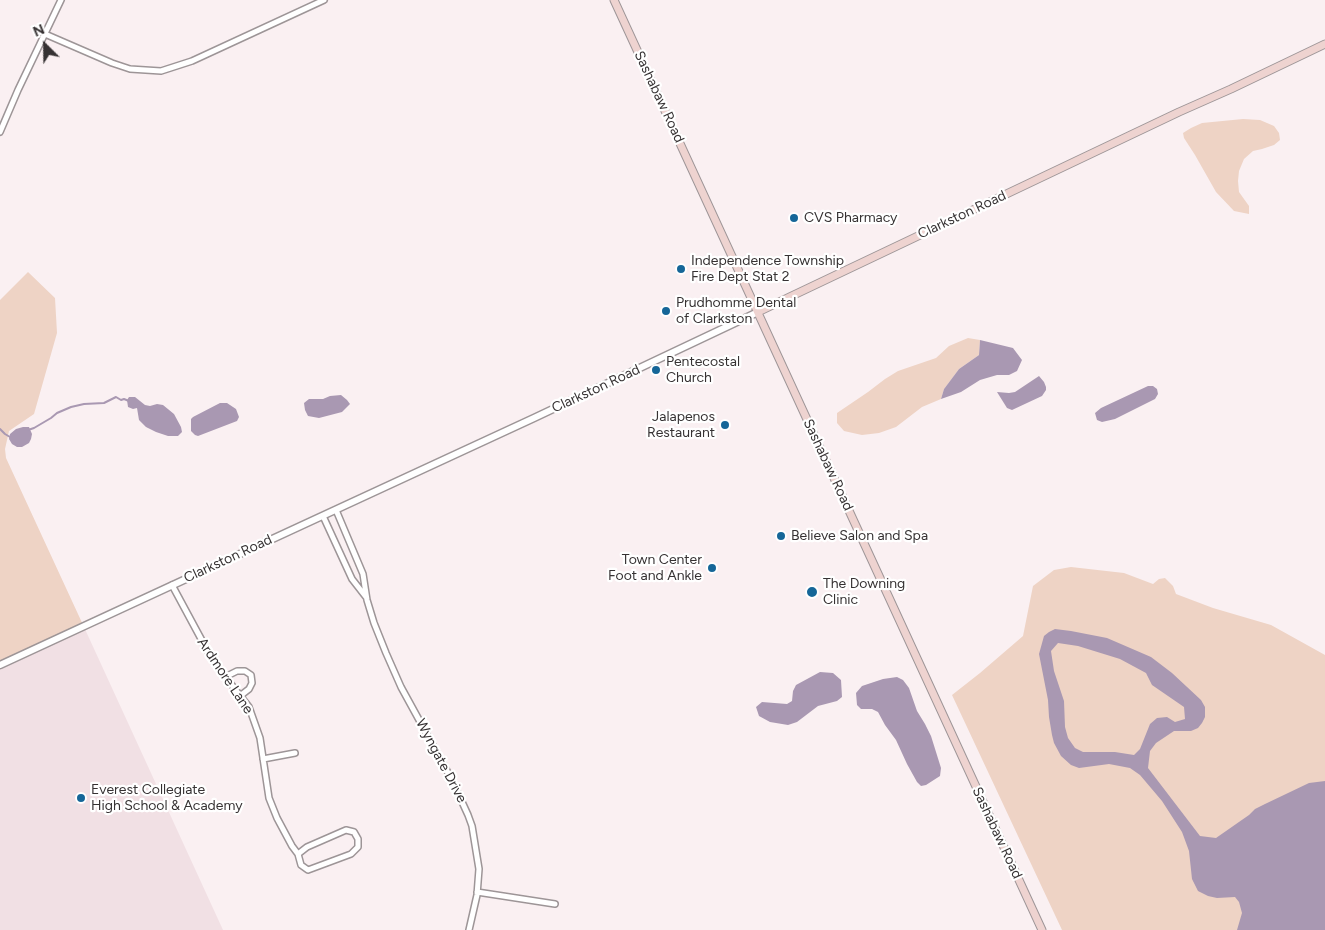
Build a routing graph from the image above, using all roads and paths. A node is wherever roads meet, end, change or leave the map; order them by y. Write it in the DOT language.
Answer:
graph roads {
  1 [pos="62,0"];
  2 [pos="324,0"];
  3 [pos="614,0"];
  4 [pos="45,34"];
  5 [pos="1325,44"];
  6 [pos="0,132"];
  7 [pos="758,312"];
  8 [pos="336,510"];
  9 [pos="323,516"];
  10 [pos="172,585"];
  11 [pos="368,600"];
  12 [pos="0,665"];
  13 [pos="225,677"];
  14 [pos="240,696"];
  15 [pos="295,753"];
  16 [pos="263,759"];
  17 [pos="298,854"];
  18 [pos="478,892"];
  19 [pos="555,904"];
  20 [pos="470,930"];
  21 [pos="1042,930"];
  1 -- 4 [label="street"];
  2 -- 4 [label="street"];
  3 -- 7 [label="main road, Sashabaw Road"];
  4 -- 6 [label="street"];
  5 -- 7 [label="main road, Clarkston Road"];
  7 -- 8 [label="street, Clarkston Road"];
  7 -- 21 [label="main road, Sashabaw Road"];
  8 -- 9 [label="street, Clarkston Road"];
  8 -- 11 [label="street, Wyngate Drive"];
  9 -- 10 [label="street, Clarkston Road"];
  9 -- 11 [label="street, Wyngate Drive"];
  10 -- 12 [label="street, Clarkston Road"];
  10 -- 13 [label="street, Ardmore Lane"];
  11 -- 18 [label="street, Wyngate Drive"];
  13 -- 14 [label="street, Ardmore Lane"];
  13 -- 14 [label="street"];
  14 -- 16 [label="street, Ardmore Lane"];
  15 -- 16 [label="street"];
  16 -- 17 [label="street, Ardmore Lane"];
  17 -- 17 [label="street, Ardmore Lane"];
  18 -- 19 [label="street"];
  18 -- 20 [label="street, Wyngate Drive"];
}
